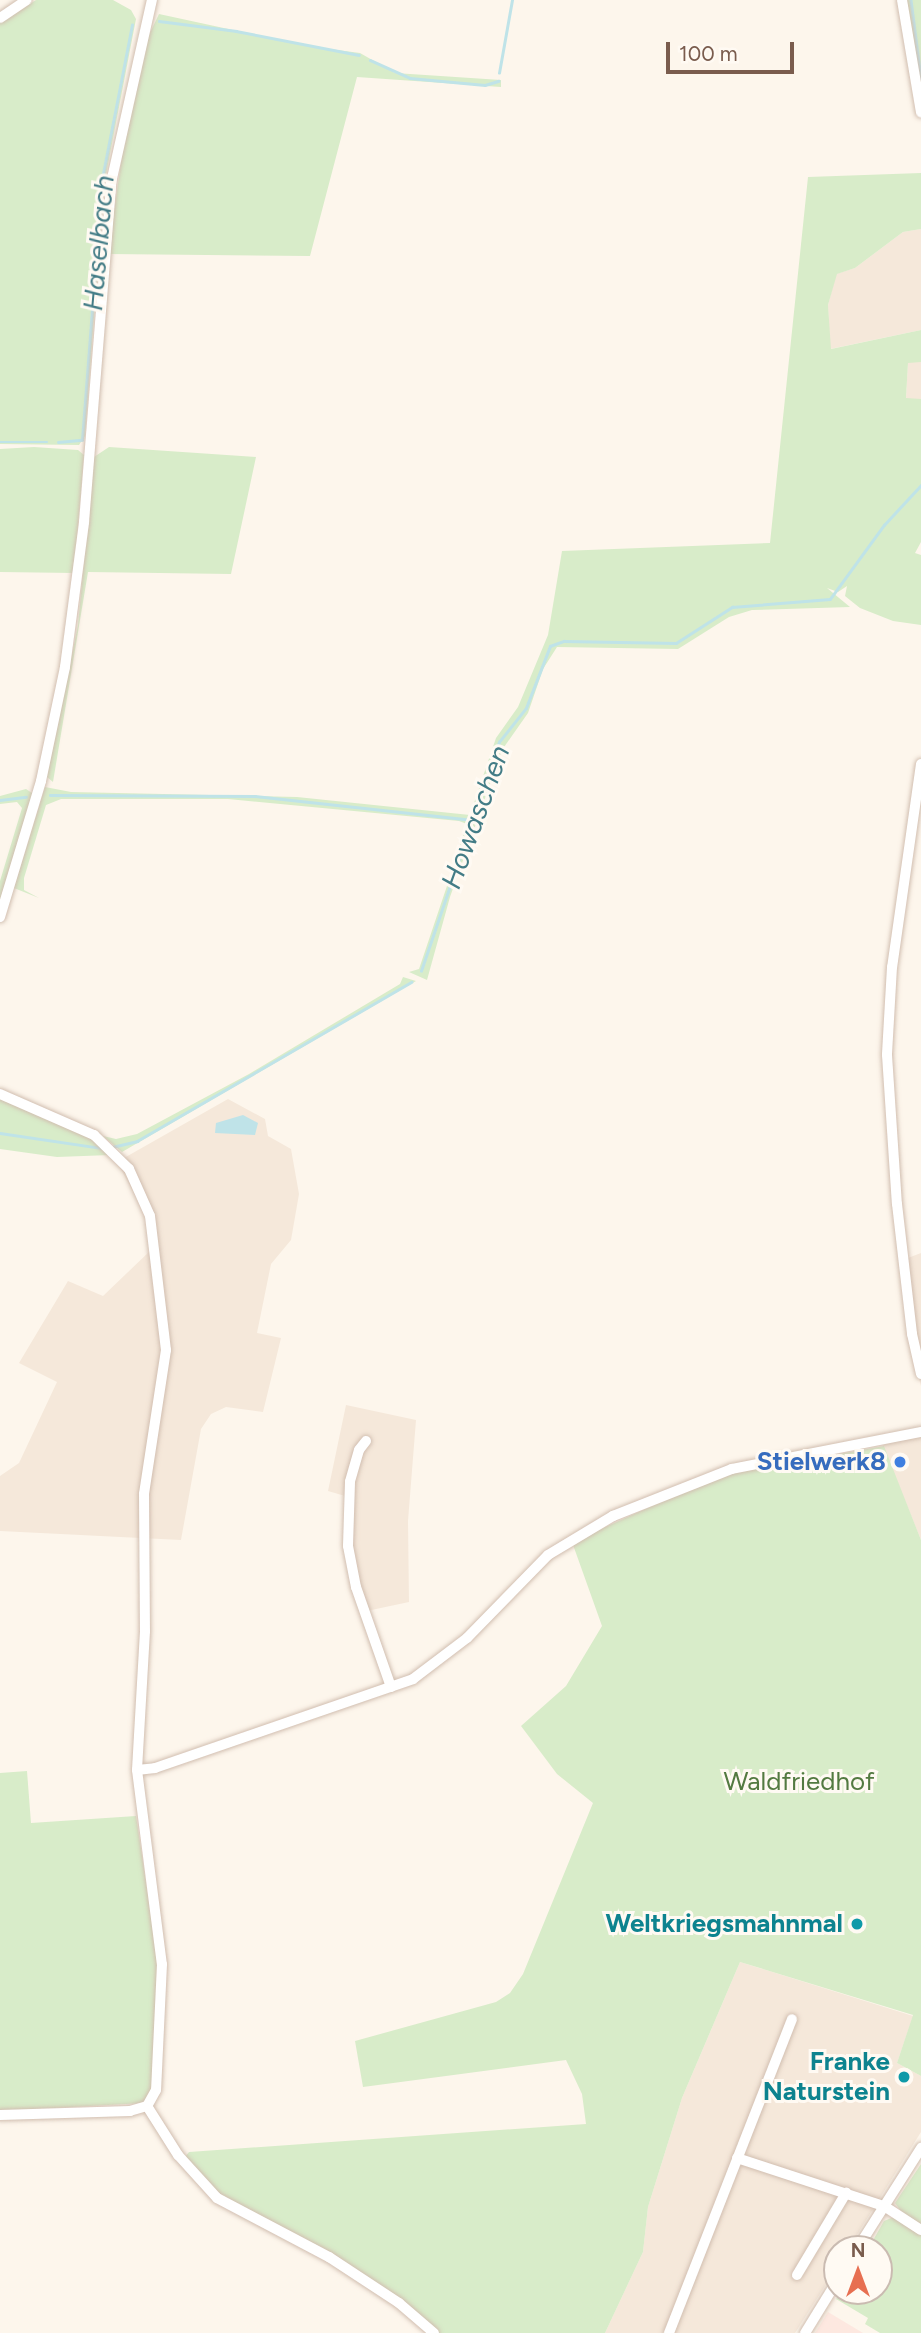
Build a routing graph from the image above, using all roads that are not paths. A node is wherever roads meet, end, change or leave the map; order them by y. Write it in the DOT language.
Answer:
graph roads {
  1 [pos="27,0"];
  2 [pos="138,0"];
  3 [pos="902,0"];
  4 [pos="151,2"];
  5 [pos="0,18"];
  6 [pos="921,112"];
  7 [pos="921,764"];
  8 [pos="0,917"];
  9 [pos="0,1094"];
  10 [pos="921,1374"];
  11 [pos="921,1432"];
  12 [pos="366,1441"];
  13 [pos="391,1687"];
  14 [pos="137,1770"];
  15 [pos="792,2018"];
  16 [pos="147,2106"];
  17 [pos="0,2115"];
  18 [pos="921,2148"];
  19 [pos="737,2158"];
  20 [pos="846,2193"];
  21 [pos="884,2206"];
  22 [pos="921,2230"];
  23 [pos="866,2235"];
  24 [pos="797,2275"];
  25 [pos="823,2304"];
  26 [pos="434,2333"];
  27 [pos="670,2333"];
  28 [pos="805,2333"];
  1 -- 5 [label="street"];
  2 -- 4 [label="street"];
  3 -- 6 [label="street"];
  4 -- 8 [label="street"];
  7 -- 10 [label="street"];
  9 -- 14 [label="street"];
  11 -- 13 [label="street"];
  12 -- 13 [label="street"];
  13 -- 14 [label="street"];
  14 -- 16 [label="street"];
  15 -- 19 [label="street"];
  16 -- 17 [label="street"];
  16 -- 26 [label="street"];
  18 -- 21 [label="street"];
  19 -- 20 [label="street"];
  19 -- 27 [label="street"];
  20 -- 21 [label="street"];
  20 -- 24 [label="street"];
  21 -- 22 [label="street"];
  21 -- 23 [label="street"];
  25 -- 28 [label="street"];
}
